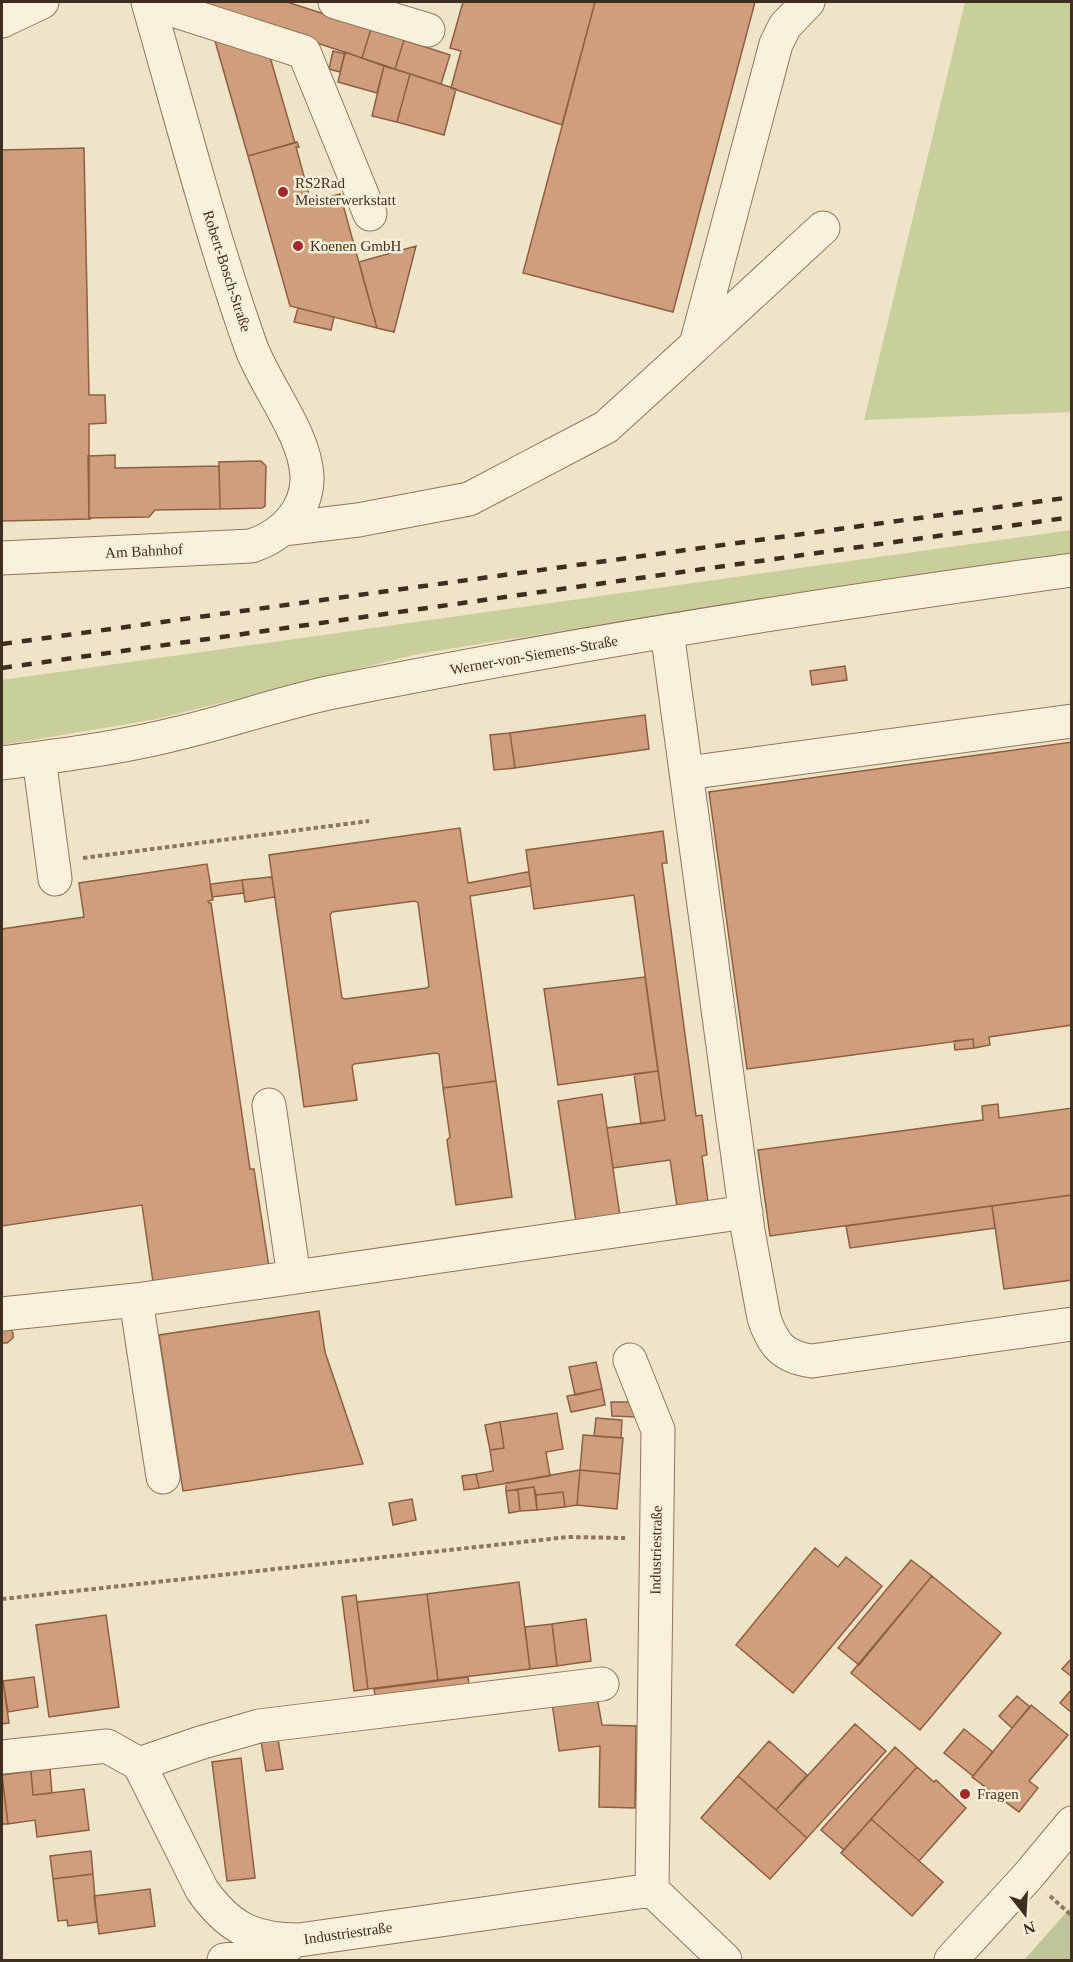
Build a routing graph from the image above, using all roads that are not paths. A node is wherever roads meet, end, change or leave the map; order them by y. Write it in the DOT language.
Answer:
graph roads {
  1 [pos="42,2"];
  2 [pos="148,2"];
  3 [pos="335,2"];
  4 [pos="808,2"];
  5 [pos="2,21"];
  6 [pos="428,30"];
  7 [pos="370,214"];
  8 [pos="823,228"];
  9 [pos="696,345"];
  10 [pos="283,529"];
  11 [pos="2,558"];
  12 [pos="1071,570"];
  13 [pos="667,631"];
  14 [pos="1071,722"];
  15 [pos="39,758"];
  16 [pos="2,763"];
  17 [pos="687,773"];
  18 [pos="54,871"];
  19 [pos="269,1105"];
  20 [pos="746,1212"];
  21 [pos="294,1277"];
  22 [pos="136,1300"];
  23 [pos="2,1314"];
  24 [pos="1071,1324"];
  25 [pos="630,1360"];
  26 [pos="163,1477"];
  27 [pos="602,1684"];
  28 [pos="2,1757"];
  29 [pos="139,1764"];
  30 [pos="1071,1823"];
  31 [pos="652,1890"];
  32 [pos="299,1940"];
  33 [pos="224,1960"];
  34 [pos="725,1960"];
  35 [pos="951,1960"];
  1 -- 5 [label="street"];
  2 -- 7 [label="street"];
  2 -- 10 [label="street, Robert-Bosch-Straße"];
  3 -- 6 [label="street"];
  4 -- 9 [label="street"];
  8 -- 9 [label="street"];
  9 -- 10 [label="street"];
  10 -- 11 [label="street, Am Bahnhof"];
  12 -- 13 [label="street, Werner-von-Siemens-Straße"];
  13 -- 15 [label="street, Werner-von-Siemens-Straße"];
  13 -- 17 [label="street"];
  14 -- 17 [label="street"];
  15 -- 16 [label="street, Werner-von-Siemens-Straße"];
  15 -- 18 [label="street"];
  17 -- 20 [label="street"];
  19 -- 21 [label="street"];
  20 -- 21 [label="street"];
  20 -- 24 [label="street"];
  21 -- 22 [label="street"];
  22 -- 23 [label="street"];
  22 -- 26 [label="street"];
  25 -- 31 [label="street, Industriestraße"];
  27 -- 29 [label="street"];
  28 -- 29 [label="street"];
  29 -- 32 [label="street, Industriestraße"];
  30 -- 35 [label="street"];
  31 -- 32 [label="street, Industriestraße"];
  31 -- 34 [label="street"];
  32 -- 33 [label="street"];
}
